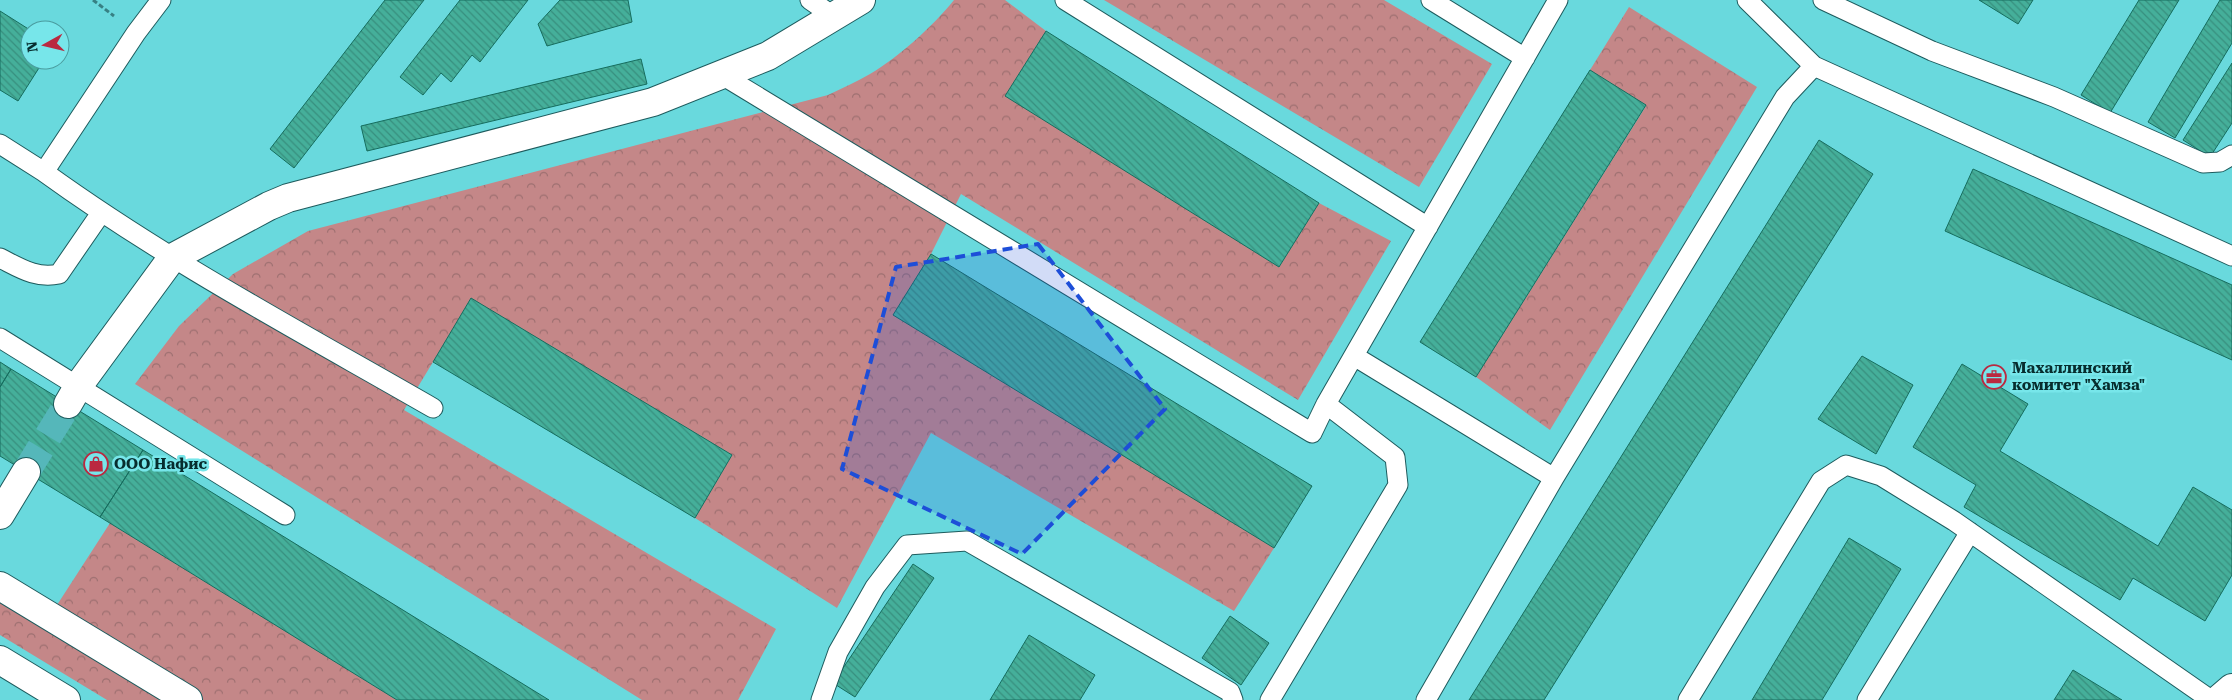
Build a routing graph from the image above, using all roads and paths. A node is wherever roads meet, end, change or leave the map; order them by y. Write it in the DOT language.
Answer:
graph roads {
  1 [pos="161,0"];
  2 [pos="810,0"];
  3 [pos="861,0"];
  4 [pos="1065,0"];
  5 [pos="1430,0"];
  6 [pos="1558,0"];
  7 [pos="1747,0"];
  8 [pos="1823,0"];
  9 [pos="833,16"];
  10 [pos="1525,58"];
  11 [pos="1814,66"];
  12 [pos="722,75"];
  13 [pos="0,144"];
  14 [pos="2232,155"];
  15 [pos="44,172"];
  16 [pos="100,213"];
  17 [pos="1428,227"];
  18 [pos="2232,256"];
  19 [pos="0,258"];
  20 [pos="172,258"];
  21 [pos="0,338"];
  22 [pos="1354,356"];
  23 [pos="73,394"];
  24 [pos="1326,404"];
  25 [pos="433,408"];
  26 [pos="26,472"];
  27 [pos="1554,478"];
  28 [pos="0,515"];
  29 [pos="285,516"];
  30 [pos="1970,532"];
  31 [pos="0,586"];
  32 [pos="0,660"];
  33 [pos="2232,688"];
  34 [pos="66,700"];
  35 [pos="188,700"];
  36 [pos="821,700"];
  37 [pos="1233,700"];
  38 [pos="1270,700"];
  39 [pos="1426,700"];
  40 [pos="1688,700"];
  41 [pos="1867,700"];
  42 [pos="2211,700"];
  43 [pos="2218,700"];
  1 -- 15 [label="lane"];
  2 -- 9 [label="lane"];
  3 -- 9 [label="street"];
  4 -- 17 [label="lane"];
  5 -- 10 [label="lane"];
  6 -- 10 [label="lane"];
  7 -- 11 [label="lane"];
  8 -- 14 [label="lane"];
  9 -- 12 [label="street"];
  10 -- 17 [label="lane"];
  11 -- 18 [label="lane"];
  11 -- 27 [label="lane"];
  12 -- 20 [label="street"];
  12 -- 24 [label="lane"];
  13 -- 15 [label="lane"];
  15 -- 16 [label="lane"];
  16 -- 19 [label="lane"];
  16 -- 20 [label="lane"];
  17 -- 22 [label="lane"];
  20 -- 23 [label="street"];
  20 -- 25 [label="lane"];
  21 -- 23 [label="lane"];
  22 -- 24 [label="lane"];
  22 -- 27 [label="lane"];
  23 -- 29 [label="lane"];
  24 -- 38 [label="lane"];
  26 -- 28 [label="street"];
  27 -- 39 [label="lane"];
  30 -- 40 [label="lane"];
  30 -- 41 [label="lane"];
  30 -- 42 [label="lane"];
  31 -- 35 [label="street"];
  32 -- 34 [label="street"];
  33 -- 43 [label="street"];
  36 -- 37 [label="lane"];
}
